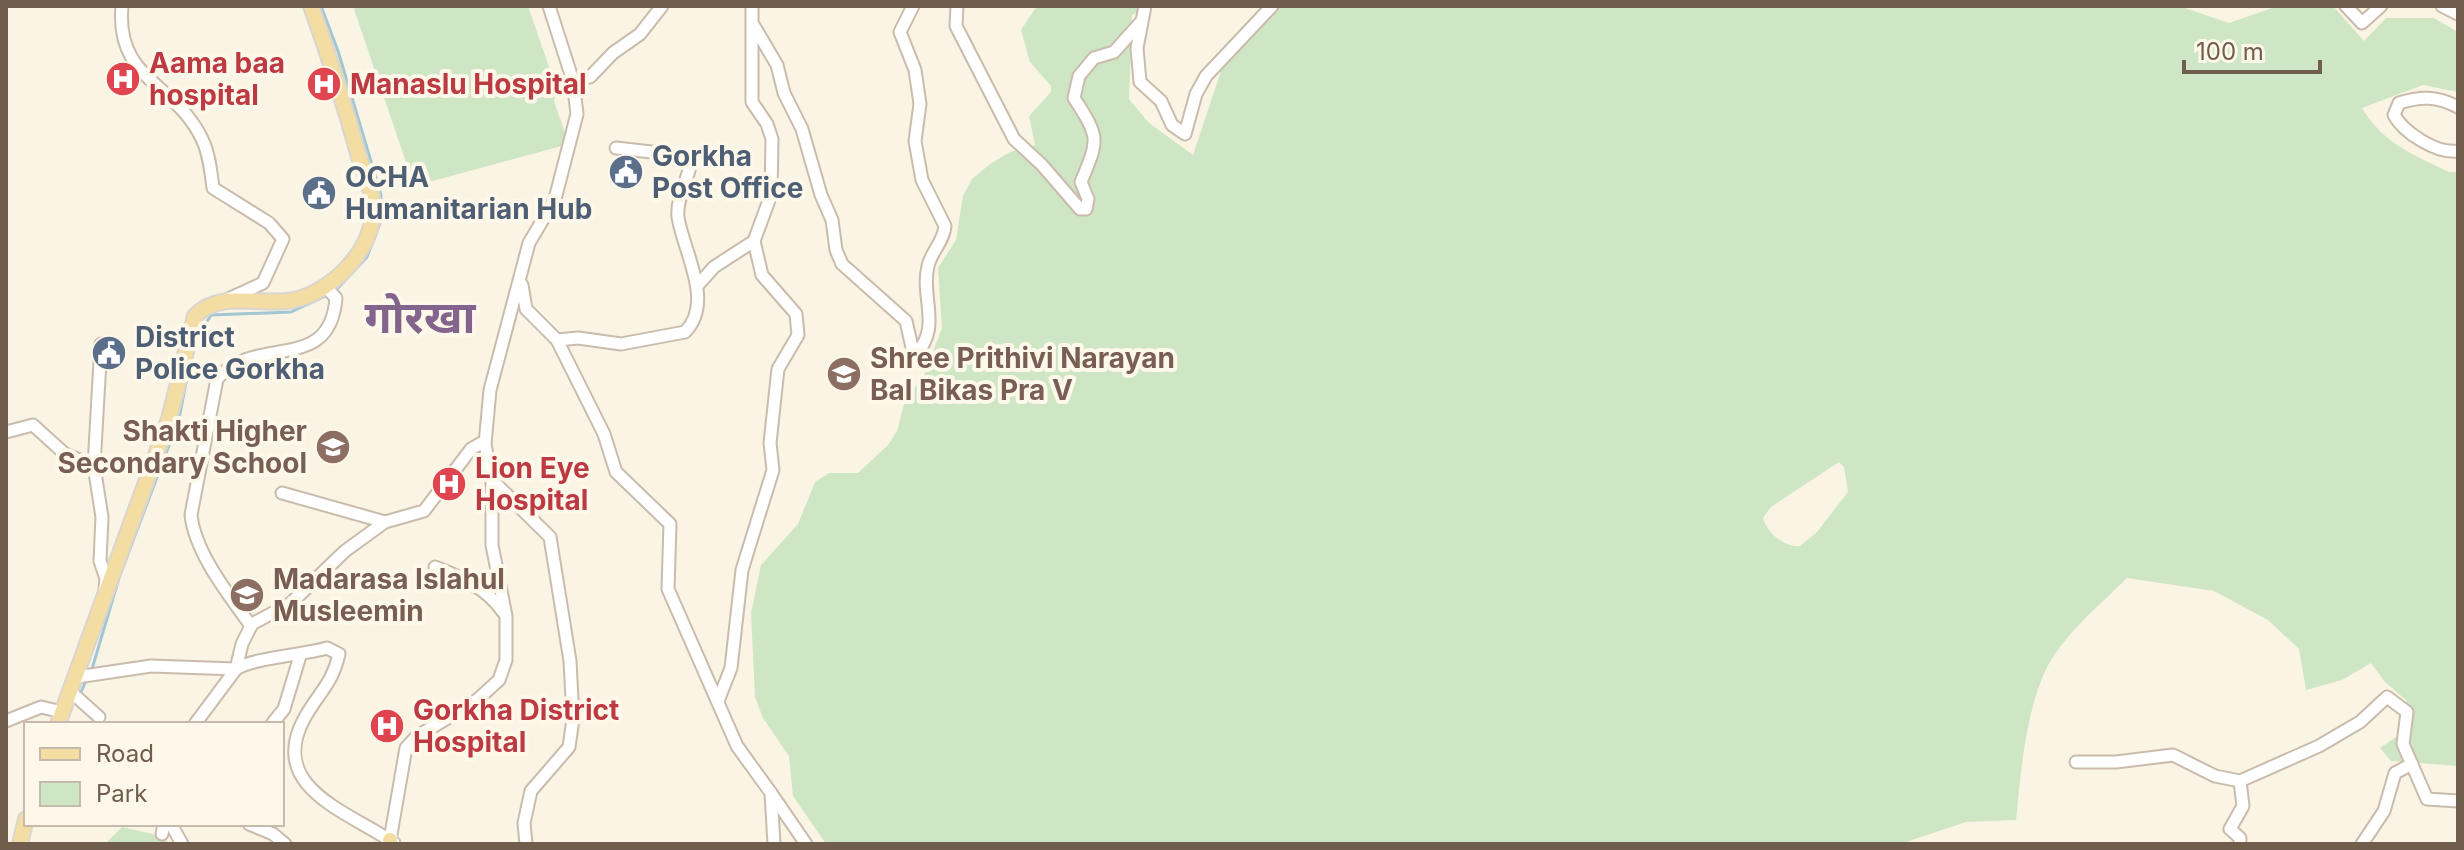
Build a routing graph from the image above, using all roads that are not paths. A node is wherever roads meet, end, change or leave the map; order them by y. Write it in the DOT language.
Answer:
graph roads {
  1 [pos="122,6"];
  2 [pos="311,6"];
  3 [pos="549,6"];
  4 [pos="662,6"];
  5 [pos="752,6"];
  6 [pos="913,6"];
  7 [pos="957,6"];
  8 [pos="1145,6"];
  9 [pos="1272,6"];
  10 [pos="2346,6"];
  11 [pos="2381,6"];
  12 [pos="2442,6"];
  13 [pos="2458,14"];
  14 [pos="1140,23"];
  15 [pos="754,26"];
  16 [pos="573,81"];
  17 [pos="2458,107"];
  18 [pos="616,148"];
  19 [pos="2458,151"];
  20 [pos="754,241"];
  21 [pos="521,281"];
  22 [pos="325,286"];
  23 [pos="697,286"];
  24 [pos="223,302"];
  25 [pos="557,340"];
  26 [pos="101,344"];
  27 [pos="6,432"];
  28 [pos="485,441"];
  29 [pos="94,466"];
  30 [pos="492,480"];
  31 [pos="282,493"];
  32 [pos="385,522"];
  33 [pos="435,567"];
  34 [pos="103,601"];
  35 [pos="506,616"];
  36 [pos="251,626"];
  37 [pos="300,656"];
  38 [pos="236,669"];
  39 [pos="77,677"];
  40 [pos="71,692"];
  41 [pos="718,701"];
  42 [pos="99,717"];
  43 [pos="60,718"];
  44 [pos="6,721"];
  45 [pos="196,722"];
  46 [pos="274,722"];
  47 [pos="2076,762"];
  48 [pos="2412,764"];
  49 [pos="2240,781"];
  50 [pos="771,793"];
  51 [pos="2458,801"];
  52 [pos="172,826"];
  53 [pos="254,826"];
  54 [pos="391,843"];
  55 [pos="182,844"];
  56 [pos="285,844"];
  57 [pos="526,844"];
  58 [pos="774,844"];
  59 [pos="806,844"];
  60 [pos="2240,844"];
  61 [pos="2362,844"];
  1 -- 24 [label="street"];
  2 -- 22 [label="main road"];
  3 -- 16 [label="street"];
  4 -- 16 [label="street"];
  5 -- 15 [label="street"];
  6 -- 15 [label="street"];
  7 -- 14 [label="street"];
  8 -- 14 [label="street"];
  9 -- 14 [label="street"];
  10 -- 11 [label="street"];
  12 -- 13 [label="street"];
  15 -- 20 [label="street"];
  16 -- 21 [label="street"];
  17 -- 19 [label="street"];
  18 -- 23 [label="street"];
  20 -- 23 [label="street"];
  20 -- 41 [label="street"];
  21 -- 25 [label="street"];
  21 -- 28 [label="street"];
  22 -- 24 [label="main road"];
  22 -- 36 [label="street"];
  23 -- 25 [label="street"];
  24 -- 34 [label="main road"];
  25 -- 41 [label="street"];
  26 -- 29 [label="street"];
  27 -- 29 [label="street"];
  28 -- 30 [label="street"];
  28 -- 32 [label="street"];
  29 -- 34 [label="street"];
  30 -- 35 [label="street"];
  30 -- 57 [label="street"];
  31 -- 32 [label="street"];
  32 -- 36 [label="street"];
  33 -- 35 [label="street"];
  34 -- 39 [label="main road"];
  35 -- 54 [label="street"];
  36 -- 38 [label="street"];
  37 -- 38 [label="street"];
  37 -- 46 [label="street"];
  37 -- 54 [label="street"];
  38 -- 39 [label="street"];
  38 -- 45 [label="street"];
  39 -- 40 [label="main road"];
  40 -- 42 [label="street"];
  40 -- 43 [label="main road"];
  41 -- 50 [label="street"];
  43 -- 44 [label="street"];
  47 -- 49 [label="street"];
  48 -- 49 [label="street"];
  48 -- 51 [label="street"];
  48 -- 61 [label="street"];
  49 -- 60 [label="street"];
  50 -- 58 [label="street"];
  50 -- 59 [label="street"];
  52 -- 55 [label="street"];
  53 -- 56 [label="street"];
}
